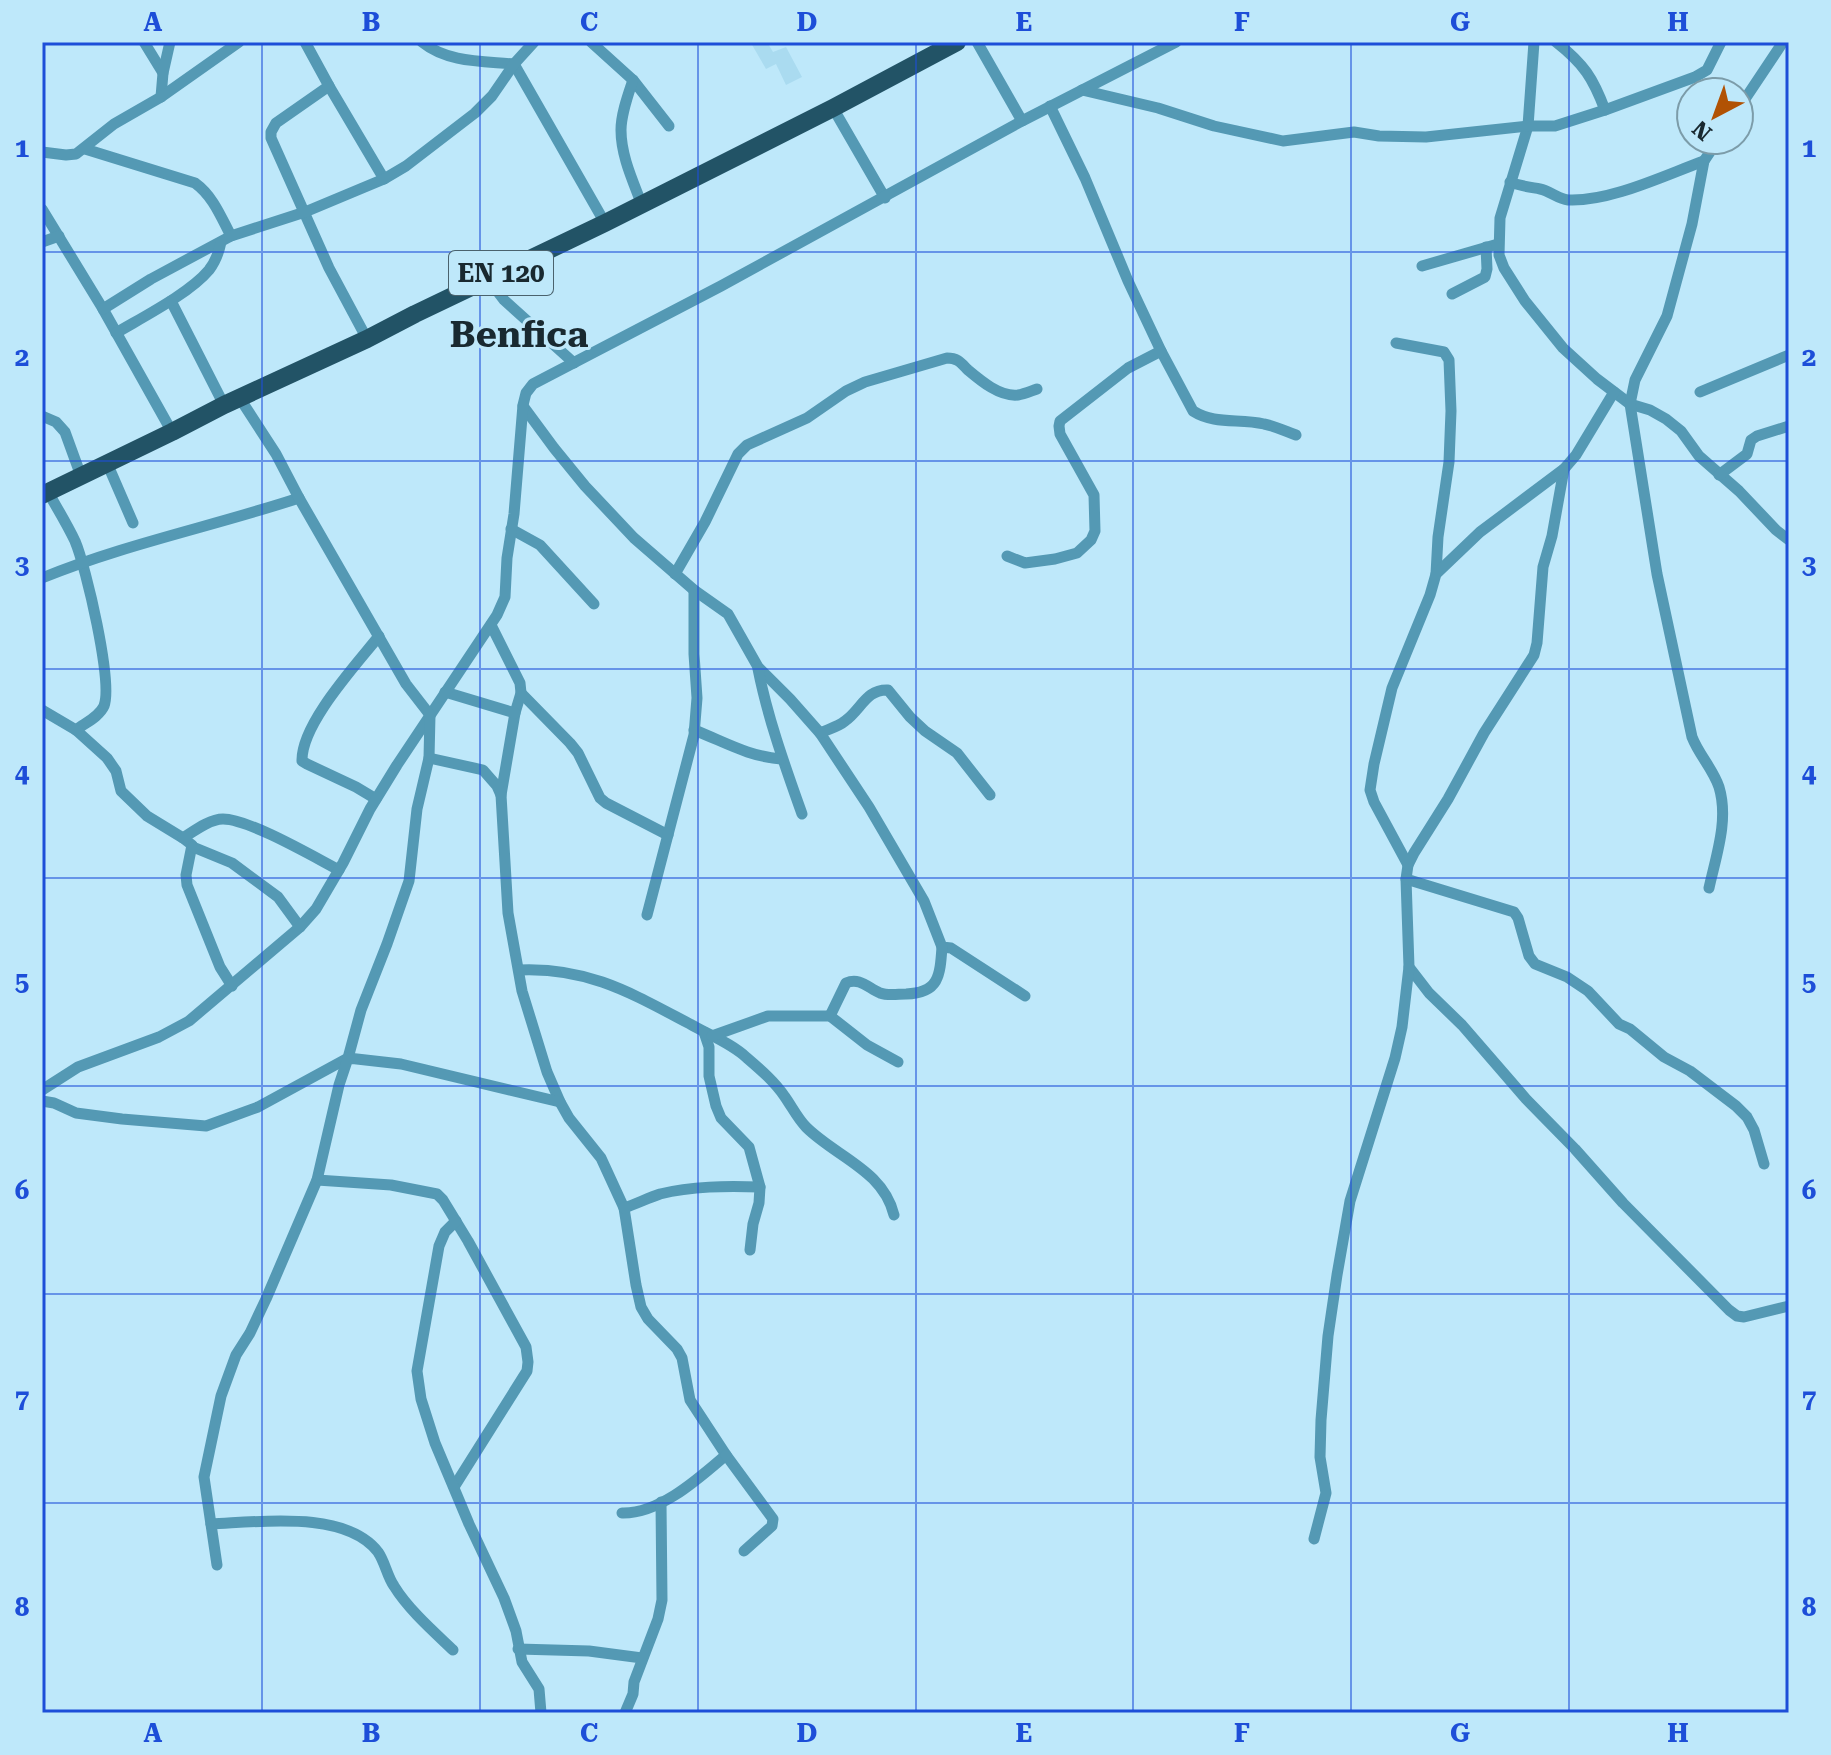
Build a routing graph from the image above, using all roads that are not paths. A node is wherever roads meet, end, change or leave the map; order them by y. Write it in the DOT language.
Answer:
graph roads {
  1 [pos="144,42"];
  2 [pos="170,42"];
  3 [pos="239,42"];
  4 [pos="305,42"];
  5 [pos="422,42"];
  6 [pos="534,42"];
  7 [pos="591,42"];
  8 [pos="957,42"];
  9 [pos="977,42"];
  10 [pos="1176,42"];
  11 [pos="1534,42"];
  12 [pos="1556,42"];
  13 [pos="1721,42"];
  14 [pos="1783,42"];
  15 [pos="514,64"];
  16 [pos="163,73"];
  17 [pos="633,80"];
  18 [pos="1755,84"];
  19 [pos="329,86"];
  20 [pos="1082,90"];
  21 [pos="161,97"];
  22 [pos="1050,106"];
  23 [pos="833,108"];
  24 [pos="1605,110"];
  25 [pos="1022,121"];
  26 [pos="669,126"];
  27 [pos="1528,126"];
  28 [pos="85,149"];
  29 [pos="42,152"];
  30 [pos="1707,156"];
  31 [pos="1704,161"];
  32 [pos="384,179"];
  33 [pos="1510,182"];
  34 [pos="885,198"];
  35 [pos="642,205"];
  36 [pos="42,209"];
  37 [pos="305,212"];
  38 [pos="605,223"];
  39 [pos="59,236"];
  40 [pos="226,239"];
  41 [pos="42,242"];
  42 [pos="1498,244"];
  43 [pos="1486,247"];
  44 [pos="1422,266"];
  45 [pos="488,279"];
  46 [pos="1452,294"];
  47 [pos="171,301"];
  48 [pos="103,309"];
  49 [pos="116,333"];
  50 [pos="367,339"];
  51 [pos="1396,343"];
  52 [pos="1161,351"];
  53 [pos="1789,355"];
  54 [pos="574,363"];
  55 [pos="1037,389"];
  56 [pos="1614,392"];
  57 [pos="1700,392"];
  58 [pos="231,401"];
  59 [pos="1630,404"];
  60 [pos="523,405"];
  61 [pos="42,416"];
  62 [pos="1789,426"];
  63 [pos="172,432"];
  64 [pos="1296,435"];
  65 [pos="107,463"];
  66 [pos="1564,469"];
  67 [pos="1719,475"];
  68 [pos="81,476"];
  69 [pos="45,493"];
  70 [pos="299,498"];
  71 [pos="133,523"];
  72 [pos="511,529"];
  73 [pos="1789,540"];
  74 [pos="1007,556"];
  75 [pos="82,562"];
  76 [pos="675,574"];
  77 [pos="1436,574"];
  78 [pos="42,578"];
  79 [pos="694,590"];
  80 [pos="594,604"];
  81 [pos="491,625"];
  82 [pos="379,636"];
  83 [pos="758,667"];
  84 [pos="445,692"];
  85 [pos="521,693"];
  86 [pos="42,710"];
  87 [pos="515,713"];
  88 [pos="430,715"];
  89 [pos="76,730"];
  90 [pos="694,730"];
  91 [pos="820,733"];
  92 [pos="429,758"];
  93 [pos="781,759"];
  94 [pos="507,764"];
  95 [pos="483,770"];
  96 [pos="501,795"];
  97 [pos="990,795"];
  98 [pos="376,799"];
  99 [pos="802,814"];
  100 [pos="668,835"];
  101 [pos="183,838"];
  102 [pos="193,847"];
  103 [pos="1408,865"];
  104 [pos="339,870"];
  105 [pos="1406,879"];
  106 [pos="1709,888"];
  107 [pos="647,915"];
  108 [pos="300,927"];
  109 [pos="942,947"];
  110 [pos="1409,967"];
  111 [pos="519,970"];
  112 [pos="232,986"];
  113 [pos="1025,996"];
  114 [pos="830,1016"];
  115 [pos="708,1034"];
  116 [pos="348,1058"];
  117 [pos="898,1062"];
  118 [pos="42,1090"];
  119 [pos="42,1101"];
  120 [pos="560,1102"];
  121 [pos="1764,1164"];
  122 [pos="317,1180"];
  123 [pos="760,1187"];
  124 [pos="624,1208"];
  125 [pos="894,1215"];
  126 [pos="456,1221"];
  127 [pos="750,1250"];
  128 [pos="1789,1306"];
  129 [pos="726,1455"];
  130 [pos="454,1487"];
  131 [pos="661,1502"];
  132 [pos="622,1513"];
  133 [pos="211,1524"];
  134 [pos="1314,1539"];
  135 [pos="744,1551"];
  136 [pos="217,1565"];
  137 [pos="518,1649"];
  138 [pos="453,1650"];
  139 [pos="642,1658"];
  140 [pos="541,1713"];
  141 [pos="625,1713"];
  1 -- 16 [label="street"];
  2 -- 16 [label="street"];
  3 -- 21 [label="street"];
  4 -- 19 [label="street"];
  5 -- 15 [label="street"];
  6 -- 15 [label="street"];
  7 -- 17 [label="street"];
  8 -- 23 [label="main road, EN 120"];
  9 -- 25 [label="street"];
  10 -- 20 [label="street"];
  11 -- 27 [label="street"];
  12 -- 24 [label="street"];
  13 -- 24 [label="street"];
  14 -- 18 [label="street"];
  15 -- 32 [label="street"];
  15 -- 38 [label="street"];
  16 -- 21 [label="street"];
  17 -- 26 [label="street"];
  17 -- 35 [label="street"];
  19 -- 32 [label="street"];
  19 -- 37 [label="street"];
  20 -- 22 [label="street"];
  20 -- 27 [label="street"];
  21 -- 28 [label="street"];
  22 -- 25 [label="street"];
  22 -- 52 [label="street"];
  23 -- 34 [label="street"];
  23 -- 35 [label="main road, EN 120"];
  24 -- 27 [label="street"];
  25 -- 34 [label="street"];
  27 -- 33 [label="street"];
  28 -- 29 [label="street"];
  28 -- 40 [label="street"];
  30 -- 31 [label="street"];
  31 -- 33 [label="street"];
  31 -- 59 [label="street"];
  32 -- 37 [label="street"];
  33 -- 42 [label="street"];
  34 -- 54 [label="street"];
  35 -- 38 [label="main road, EN 120"];
  36 -- 39 [label="street"];
  37 -- 40 [label="street"];
  37 -- 50 [label="street"];
  38 -- 45 [label="main road, EN 120"];
  39 -- 41 [label="street"];
  39 -- 48 [label="street"];
  40 -- 47 [label="street"];
  40 -- 48 [label="street"];
  42 -- 43 [label="street"];
  42 -- 56 [label="street"];
  43 -- 44 [label="street"];
  43 -- 46 [label="street"];
  45 -- 50 [label="main road, EN 120"];
  45 -- 54 [label="street"];
  47 -- 49 [label="street"];
  47 -- 58 [label="street"];
  48 -- 49 [label="street"];
  49 -- 63 [label="street"];
  50 -- 58 [label="main road, EN 120"];
  51 -- 77 [label="street"];
  52 -- 64 [label="street"];
  52 -- 74 [label="street"];
  53 -- 57 [label="street"];
  54 -- 60 [label="street"];
  55 -- 76 [label="street"];
  56 -- 59 [label="street"];
  56 -- 66 [label="street"];
  58 -- 63 [label="main road, EN 120"];
  58 -- 70 [label="street"];
  59 -- 67 [label="street"];
  59 -- 106 [label="street"];
  60 -- 72 [label="street"];
  60 -- 76 [label="street"];
  61 -- 68 [label="street"];
  62 -- 67 [label="street"];
  63 -- 65 [label="main road, EN 120"];
  65 -- 68 [label="main road, EN 120"];
  65 -- 71 [label="street"];
  66 -- 77 [label="street"];
  66 -- 103 [label="street"];
  67 -- 73 [label="street"];
  68 -- 69 [label="main road, EN 120"];
  69 -- 75 [label="street"];
  70 -- 75 [label="street"];
  70 -- 82 [label="street"];
  72 -- 80 [label="street"];
  72 -- 81 [label="street"];
  75 -- 78 [label="street"];
  75 -- 89 [label="street"];
  76 -- 79 [label="street"];
  77 -- 103 [label="street"];
  79 -- 83 [label="street"];
  79 -- 90 [label="street"];
  81 -- 84 [label="street"];
  81 -- 85 [label="street"];
  82 -- 88 [label="street"];
  82 -- 98 [label="street"];
  83 -- 91 [label="street"];
  83 -- 93 [label="street"];
  84 -- 87 [label="street"];
  84 -- 88 [label="street"];
  85 -- 87 [label="street"];
  85 -- 100 [label="street"];
  86 -- 89 [label="street"];
  87 -- 94 [label="street"];
  88 -- 92 [label="street"];
  88 -- 98 [label="street"];
  89 -- 101 [label="street"];
  90 -- 93 [label="street"];
  90 -- 100 [label="street"];
  91 -- 97 [label="street"];
  91 -- 109 [label="street"];
  92 -- 95 [label="street"];
  92 -- 116 [label="street"];
  93 -- 99 [label="street"];
  94 -- 95 [label="street"];
  94 -- 96 [label="street"];
  95 -- 96 [label="street"];
  96 -- 111 [label="street"];
  98 -- 104 [label="street"];
  100 -- 107 [label="street"];
  101 -- 102 [label="street"];
  101 -- 104 [label="street"];
  102 -- 108 [label="street"];
  102 -- 112 [label="street"];
  103 -- 105 [label="street"];
  104 -- 108 [label="street"];
  105 -- 110 [label="street"];
  105 -- 121 [label="street"];
  108 -- 112 [label="street"];
  109 -- 113 [label="street"];
  109 -- 114 [label="street"];
  110 -- 128 [label="street"];
  110 -- 134 [label="street"];
  111 -- 115 [label="street"];
  111 -- 120 [label="street"];
  112 -- 118 [label="street"];
  114 -- 115 [label="street"];
  114 -- 117 [label="street"];
  115 -- 123 [label="street"];
  115 -- 125 [label="street"];
  116 -- 119 [label="street"];
  116 -- 120 [label="street"];
  116 -- 122 [label="street"];
  120 -- 124 [label="street"];
  122 -- 126 [label="street"];
  122 -- 133 [label="street"];
  123 -- 124 [label="street"];
  123 -- 127 [label="street"];
  124 -- 129 [label="street"];
  126 -- 130 [label="street"];
  126 -- 130 [label="street"];
  129 -- 131 [label="street"];
  129 -- 135 [label="street"];
  130 -- 137 [label="street"];
  131 -- 132 [label="street"];
  131 -- 139 [label="street"];
  133 -- 136 [label="street"];
  133 -- 138 [label="street"];
  137 -- 139 [label="street"];
  137 -- 140 [label="street"];
  139 -- 141 [label="street"];
}
